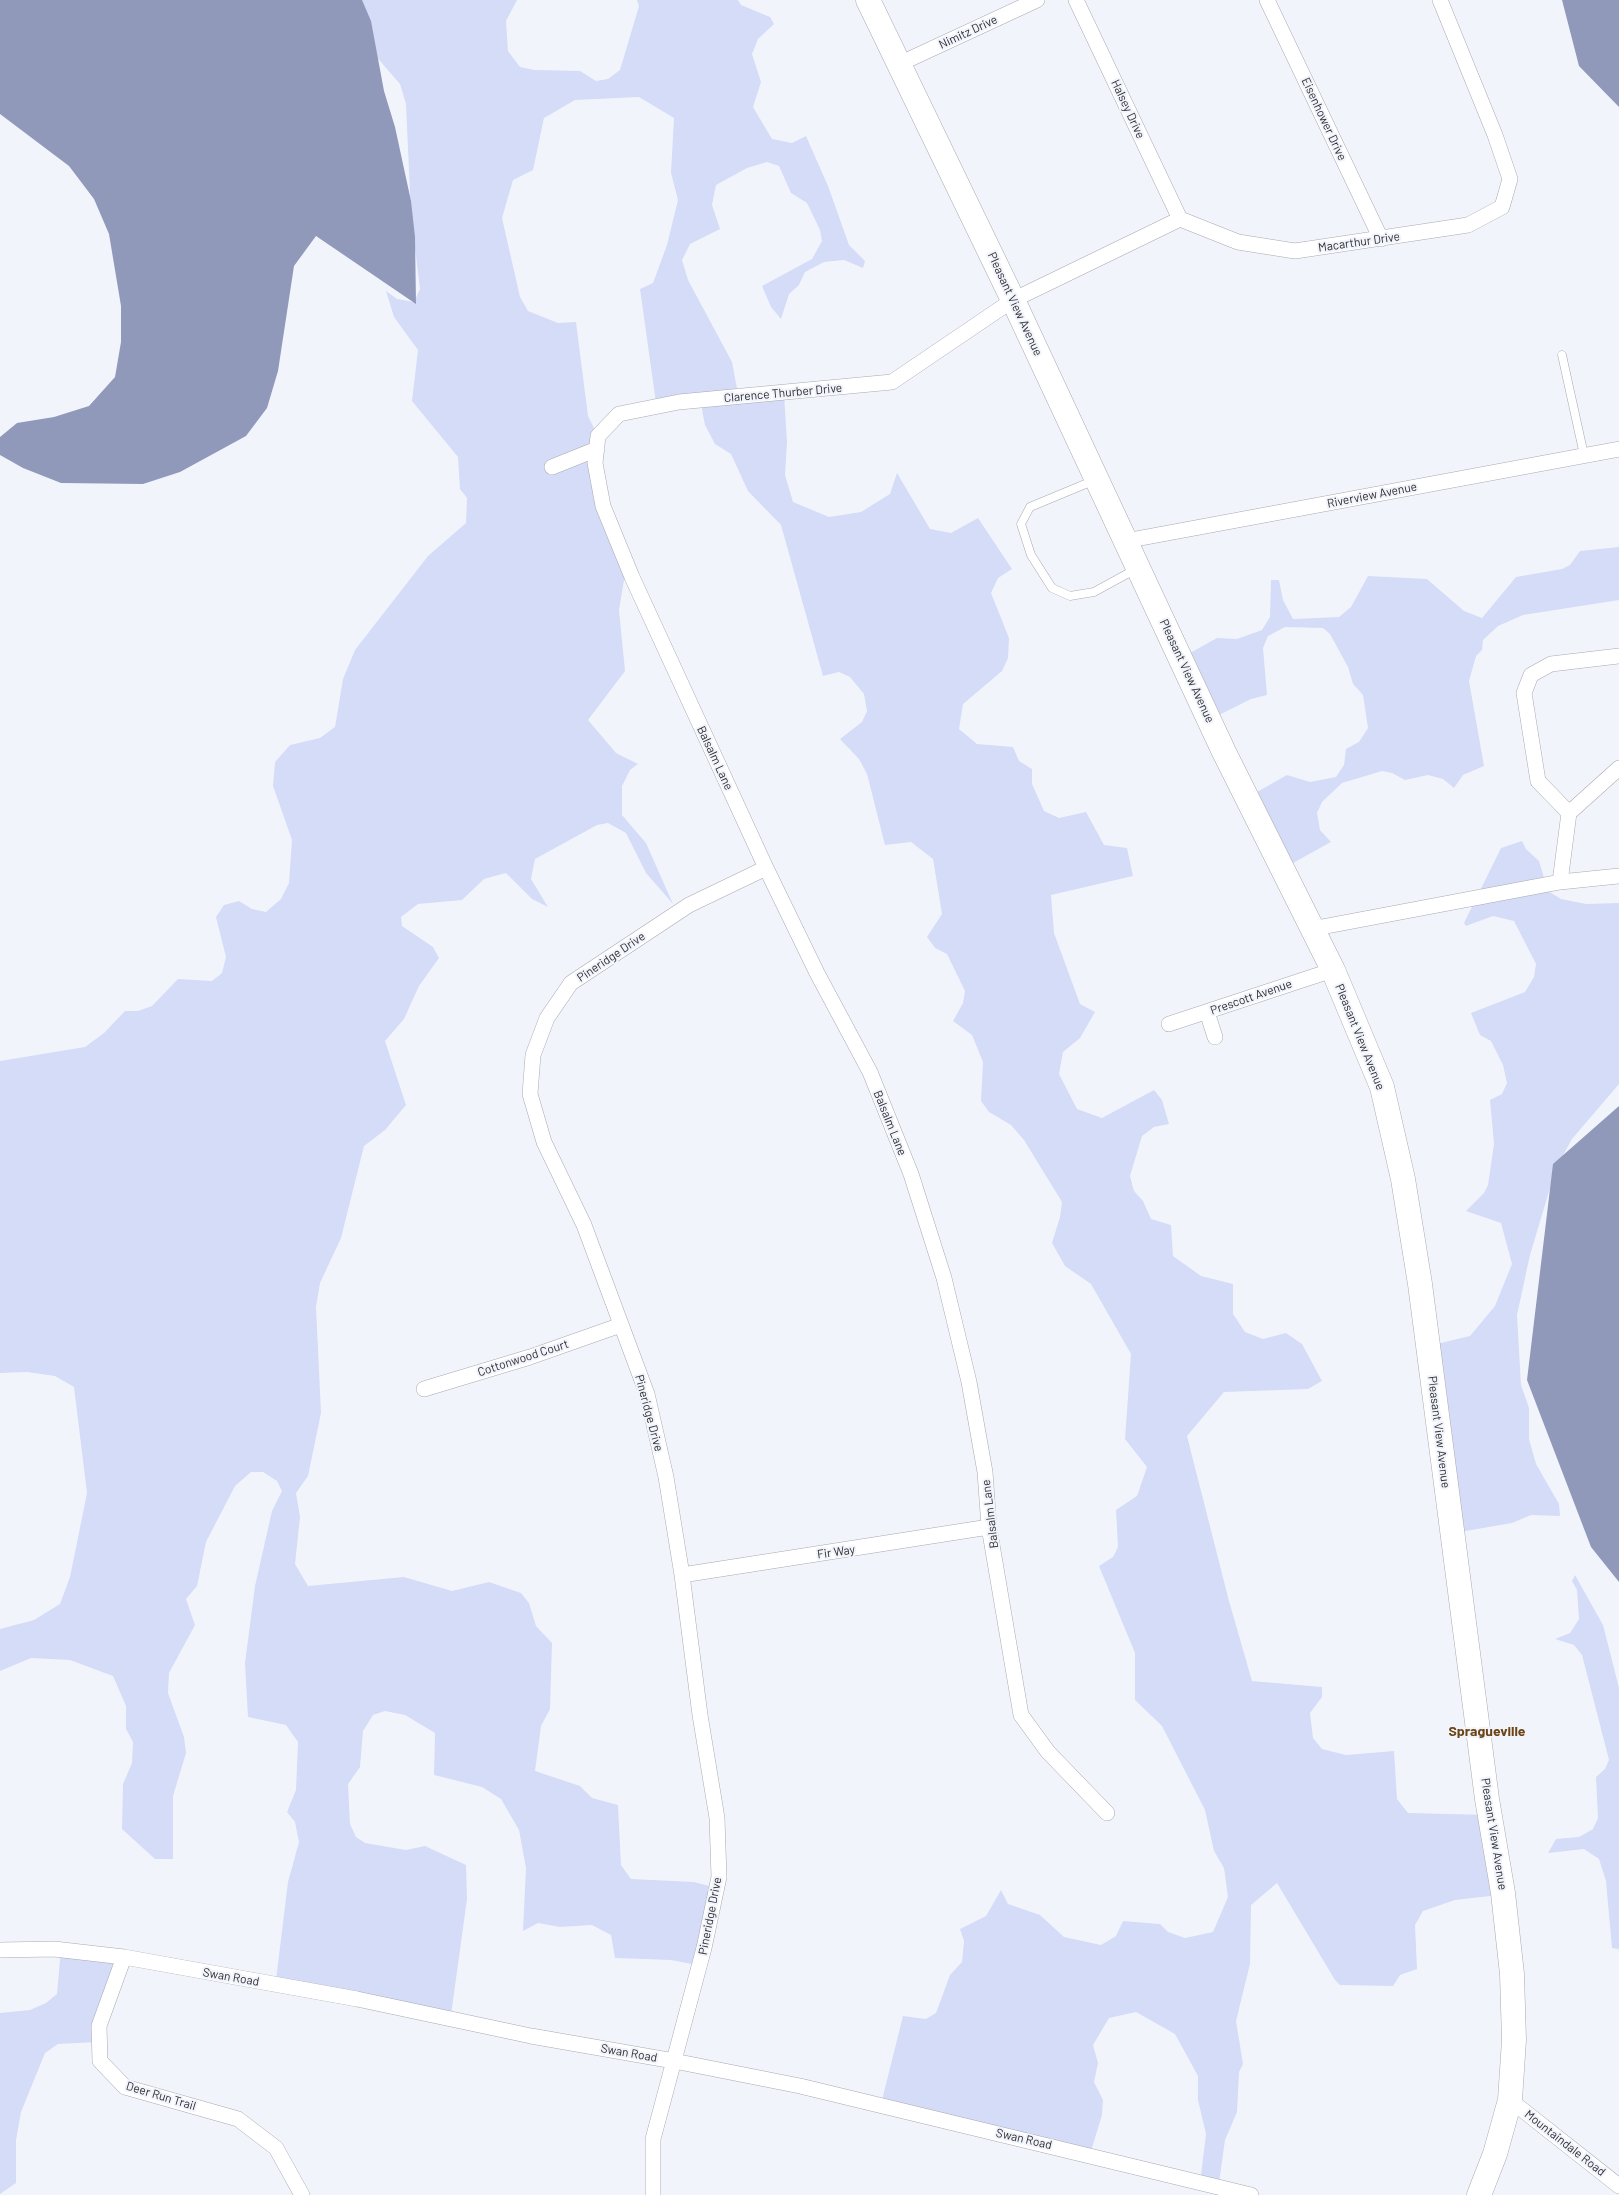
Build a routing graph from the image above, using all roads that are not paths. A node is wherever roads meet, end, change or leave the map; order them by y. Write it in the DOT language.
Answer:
graph roads {
  1 [pos="868,0"];
  2 [pos="1036,0"];
  3 [pos="1076,0"];
  4 [pos="1267,0"];
  5 [pos="1440,0"];
  6 [pos="899,64"];
  7 [pos="1180,219"];
  8 [pos="1381,239"];
  9 [pos="1014,300"];
  10 [pos="1562,355"];
  11 [pos="596,449"];
  12 [pos="1619,449"];
  13 [pos="1584,455"];
  14 [pos="552,467"];
  15 [pos="1096,479"];
  16 [pos="1125,541"];
  17 [pos="1138,568"];
  18 [pos="1619,656"];
  19 [pos="1619,768"];
  20 [pos="1568,813"];
  21 [pos="766,868"];
  22 [pos="1619,876"];
  23 [pos="1560,882"];
  24 [pos="1311,929"];
  25 [pos="1333,970"];
  26 [pos="1208,1012"];
  27 [pos="1169,1024"];
  28 [pos="1215,1037"];
  29 [pos="621,1325"];
  30 [pos="424,1390"];
  31 [pos="989,1527"];
  32 [pos="682,1575"];
  33 [pos="1107,1813"];
  34 [pos="0,1950"];
  35 [pos="124,1957"];
  36 [pos="674,2061"];
  37 [pos="1510,2100"];
  38 [pos="1619,2186"];
  39 [pos="302,2195"];
  40 [pos="653,2195"];
  41 [pos="1251,2195"];
  42 [pos="1479,2195"];
  1 -- 6 [label="main road, Pleasant View Avenue"];
  2 -- 6 [label="street, Nimitz Drive"];
  3 -- 7 [label="street, Halsey Drive"];
  4 -- 8 [label="street, Eisenhower Drive"];
  5 -- 8 [label="street, Macarthur Drive"];
  6 -- 9 [label="main road, Pleasant View Avenue"];
  7 -- 8 [label="street, Macarthur Drive"];
  7 -- 9 [label="street"];
  9 -- 11 [label="street, Clarence Thurber Drive"];
  9 -- 15 [label="main road, Pleasant View Avenue"];
  10 -- 13 [label="lane"];
  11 -- 14 [label="street"];
  11 -- 21 [label="street, Balsalm Lane"];
  12 -- 13 [label="street, Riverview Avenue"];
  13 -- 16 [label="street, Riverview Avenue"];
  15 -- 16 [label="main road, Pleasant View Avenue"];
  15 -- 17 [label="lane"];
  16 -- 17 [label="main road, Pleasant View Avenue"];
  17 -- 24 [label="main road, Pleasant View Avenue"];
  18 -- 20 [label="street"];
  19 -- 20 [label="street"];
  20 -- 23 [label="street"];
  21 -- 29 [label="street, Pineridge Drive"];
  21 -- 31 [label="street, Balsalm Lane"];
  22 -- 23 [label="street"];
  23 -- 24 [label="street"];
  24 -- 25 [label="main road, Pleasant View Avenue"];
  25 -- 26 [label="street, Prescott Avenue"];
  25 -- 37 [label="main road, Pleasant View Avenue"];
  26 -- 27 [label="street, Prescott Avenue"];
  26 -- 28 [label="street"];
  29 -- 30 [label="street, Cottonwood Court"];
  29 -- 32 [label="street, Pineridge Drive"];
  31 -- 32 [label="street, Fir Way"];
  31 -- 33 [label="street, Balsalm Lane"];
  32 -- 36 [label="street, Pineridge Drive"];
  34 -- 35 [label="street, Swan Road"];
  35 -- 36 [label="street, Swan Road"];
  35 -- 39 [label="street, Deer Run Trail"];
  36 -- 40 [label="street, Pineridge Drive"];
  36 -- 41 [label="street, Swan Road"];
  37 -- 38 [label="street, Mountaindale Road"];
  37 -- 42 [label="main road, Pleasant View Avenue"];
}
